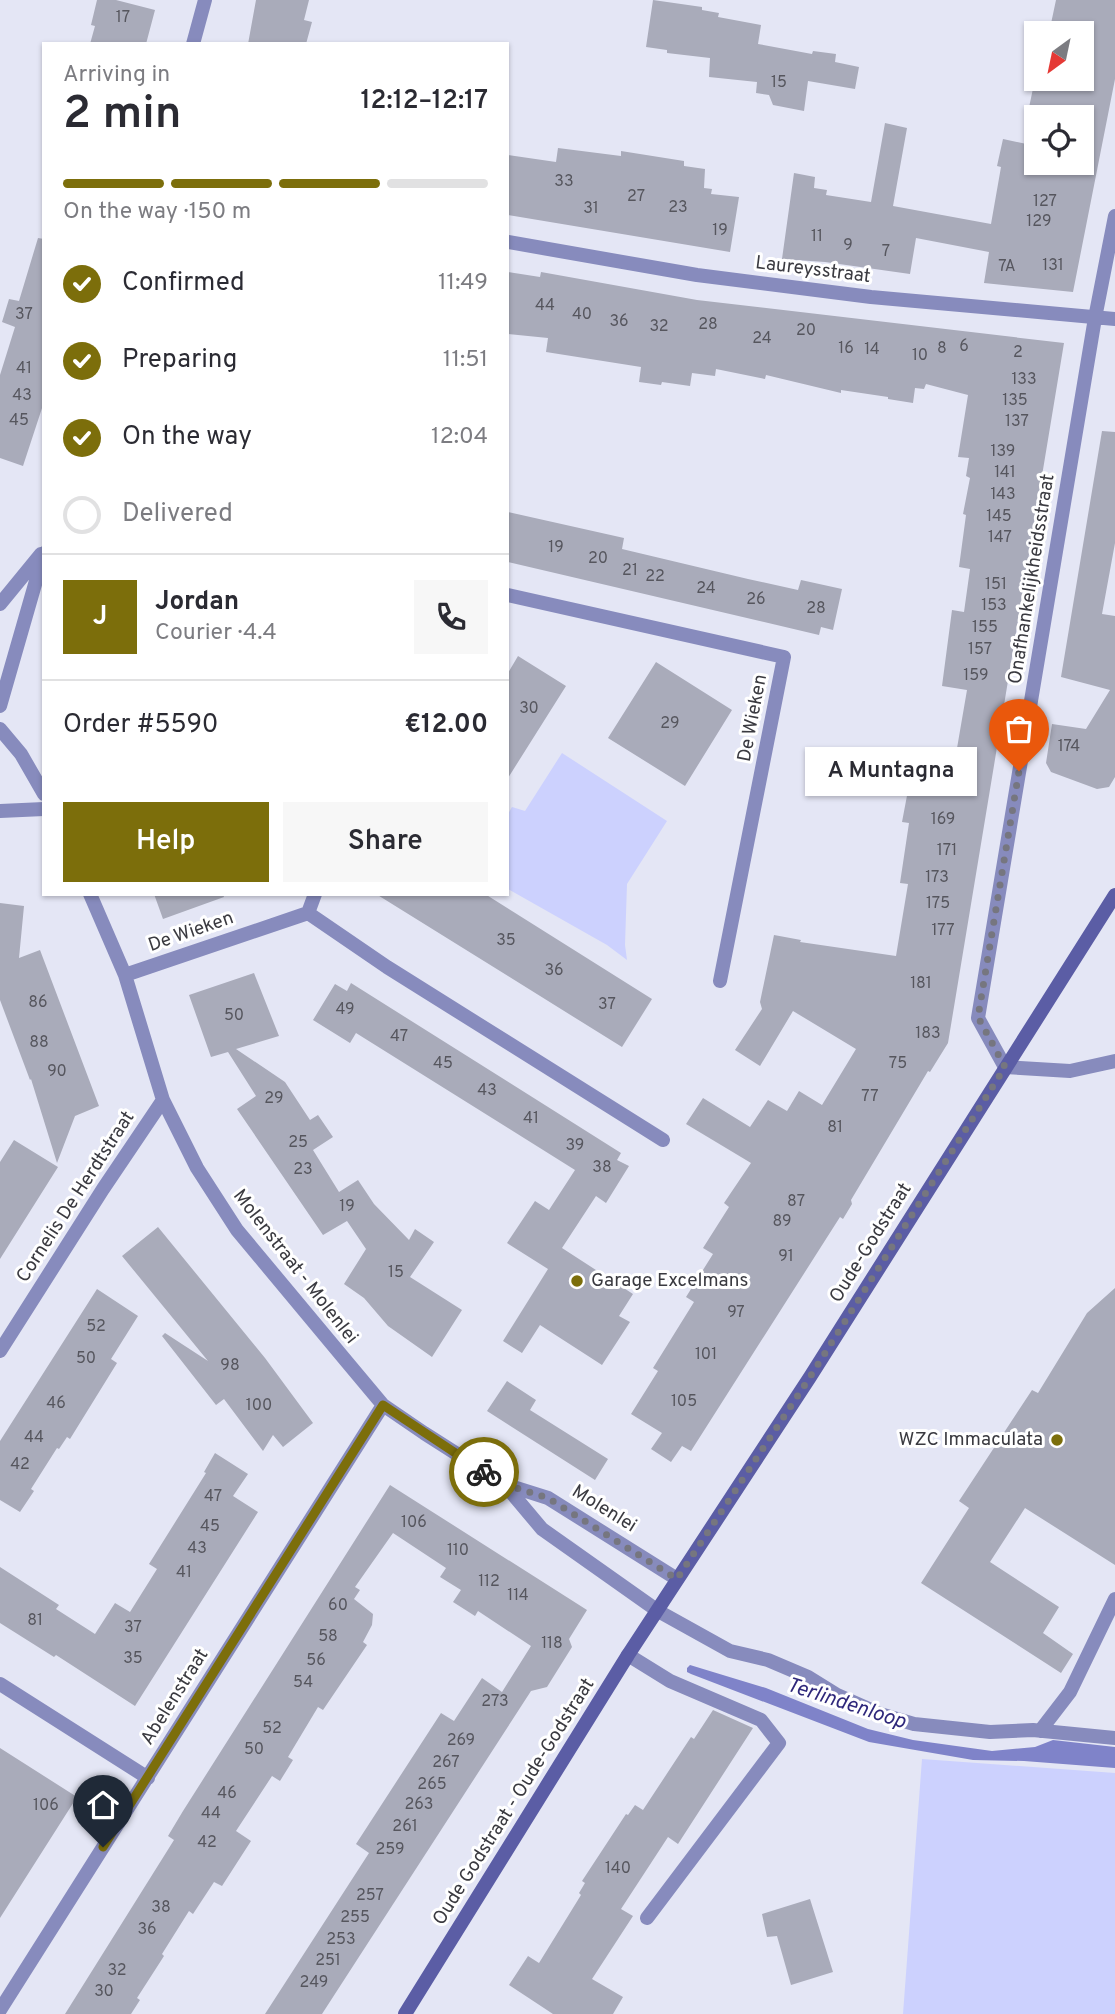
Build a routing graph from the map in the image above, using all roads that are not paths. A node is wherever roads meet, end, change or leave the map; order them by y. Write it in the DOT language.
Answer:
graph roads {
  1 [pos="205,0"];
  2 [pos="194,42"];
  3 [pos="1115,216"];
  4 [pos="509,242"];
  5 [pos="1095,318"];
  6 [pos="1115,319"];
  7 [pos="42,554"];
  8 [pos="42,559"];
  9 [pos="509,595"];
  10 [pos="0,604"];
  11 [pos="0,706"];
  12 [pos="0,729"];
  13 [pos="42,791"];
  14 [pos="42,809"];
  15 [pos="0,811"];
  16 [pos="1115,894"];
  17 [pos="91,896"];
  18 [pos="314,896"];
  19 [pos="308,913"];
  20 [pos="125,975"];
  21 [pos="720,981"];
  22 [pos="1115,1061"];
  23 [pos="1005,1067"];
  24 [pos="163,1100"];
  25 [pos="663,1140"];
  26 [pos="0,1351"];
  27 [pos="383,1405"];
  28 [pos="504,1484"];
  29 [pos="677,1579"];
  30 [pos="1115,1599"];
  31 [pos="658,1611"];
  32 [pos="628,1655"];
  33 [pos="0,1684"];
  34 [pos="1040,1731"];
  35 [pos="1115,1738"];
  36 [pos="148,1778"];
  37 [pos="647,1918"];
  38 [pos="0,2011"];
  39 [pos="405,2014"];
  1 -- 2 [label="street"];
  3 -- 5 [label="street, Onafhankelijkheidsstraat"];
  4 -- 5 [label="street, Laureysstraat"];
  5 -- 6 [label="street, Laureysstraat"];
  5 -- 23 [label="street, Onafhankelijkheidsstraat"];
  7 -- 10 [label="street"];
  8 -- 11 [label="street"];
  9 -- 21 [label="street, De Wieken"];
  12 -- 13 [label="street"];
  14 -- 15 [label="street"];
  16 -- 23 [label="street, Oude-Godstraat"];
  17 -- 20 [label="street, Molenstraat - Molenlei"];
  18 -- 19 [label="street"];
  19 -- 20 [label="street, De Wieken"];
  19 -- 25 [label="street"];
  20 -- 24 [label="street, Molenstraat - Molenlei"];
  22 -- 23 [label="street"];
  23 -- 29 [label="street, Oude-Godstraat"];
  24 -- 26 [label="street, Cornelis De Herdtstraat"];
  24 -- 27 [label="street, Molenstraat - Molenlei"];
  27 -- 28 [label="street, Molenstraat - Molenlei"];
  27 -- 36 [label="street, Abelenstraat"];
  28 -- 29 [label="street, Molenlei"];
  28 -- 31 [label="street"];
  29 -- 31 [label="street, Oude-Godstraat"];
  30 -- 34 [label="street"];
  31 -- 32 [label="street, Oude Godstraat - Oude-Godstraat"];
  31 -- 34 [label="street"];
  32 -- 37 [label="street"];
  32 -- 39 [label="street, Oude Godstraat - Oude-Godstraat"];
  33 -- 36 [label="street"];
  34 -- 35 [label="street"];
  36 -- 38 [label="street, Abelenstraat"];
}
